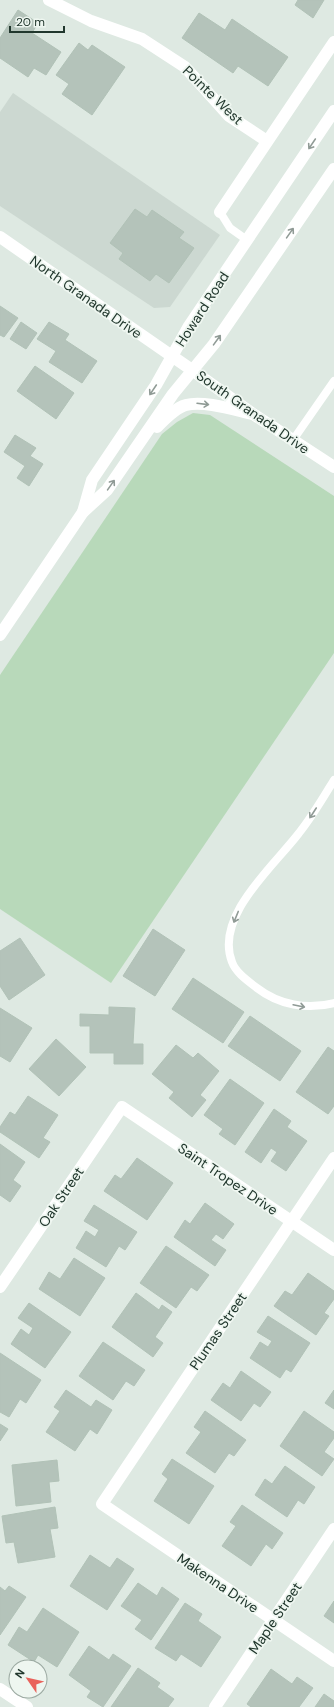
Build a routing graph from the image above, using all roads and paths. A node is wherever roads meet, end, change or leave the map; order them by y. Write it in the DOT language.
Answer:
graph roads {
  1 [pos="49,0"];
  2 [pos="334,42"];
  3 [pos="334,111"];
  4 [pos="267,141"];
  5 [pos="334,170"];
  6 [pos="220,212"];
  7 [pos="0,237"];
  8 [pos="247,240"];
  9 [pos="172,356"];
  10 [pos="192,370"];
  11 [pos="334,381"];
  12 [pos="253,414"];
  13 [pos="293,440"];
  14 [pos="138,446"];
  15 [pos="334,467"];
  16 [pos="82,512"];
  17 [pos="0,635"];
  18 [pos="334,780"];
  19 [pos="334,1004"];
  20 [pos="122,1107"];
  21 [pos="334,1158"];
  22 [pos="291,1221"];
  23 [pos="334,1250"];
  24 [pos="0,1287"];
  25 [pos="102,1504"];
  26 [pos="334,1529"];
  27 [pos="273,1620"];
  28 [pos="334,1661"];
  29 [pos="0,1689"];
  30 [pos="27,1707"];
  31 [pos="215,1707"];
  1 -- 4 [label="street, Pointe West"];
  2 -- 4 [label="street"];
  3 -- 8 [label="street, Howard Road, one-way"];
  4 -- 6 [label="street"];
  10 -- 5 [label="street, Howard Road, one-way"];
  6 -- 8 [label="lane"];
  7 -- 9 [label="street, North Granada Drive"];
  8 -- 9 [label="street, Howard Road"];
  9 -- 10 [label="street, South Granada Drive"];
  9 -- 16 [label="street, Howard Road, one-way"];
  10 -- 12 [label="street, South Granada Drive"];
  10 -- 14 [label="street, Howard Road"];
  11 -- 13 [label="lane"];
  12 -- 13 [label="street, South Granada Drive"];
  14 -- 12 [label="street, one-way"];
  13 -- 15 [label="street, South Granada Drive"];
  16 -- 14 [label="street, Howard Road, one-way"];
  16 -- 17 [label="street, Howard Road"];
  18 -- 19 [label="lane, one-way"];
  20 -- 22 [label="street, Saint Tropez Drive"];
  20 -- 24 [label="street, Oak Street"];
  21 -- 22 [label="street, Plumas Street"];
  22 -- 23 [label="street, Saint Tropez Drive"];
  22 -- 25 [label="street, Plumas Street"];
  25 -- 27 [label="street, Makenna Drive"];
  26 -- 27 [label="street, Maple Street"];
  27 -- 28 [label="street, Makenna Drive"];
  27 -- 31 [label="street, Maple Street"];
  29 -- 30 [label="street"];
}
